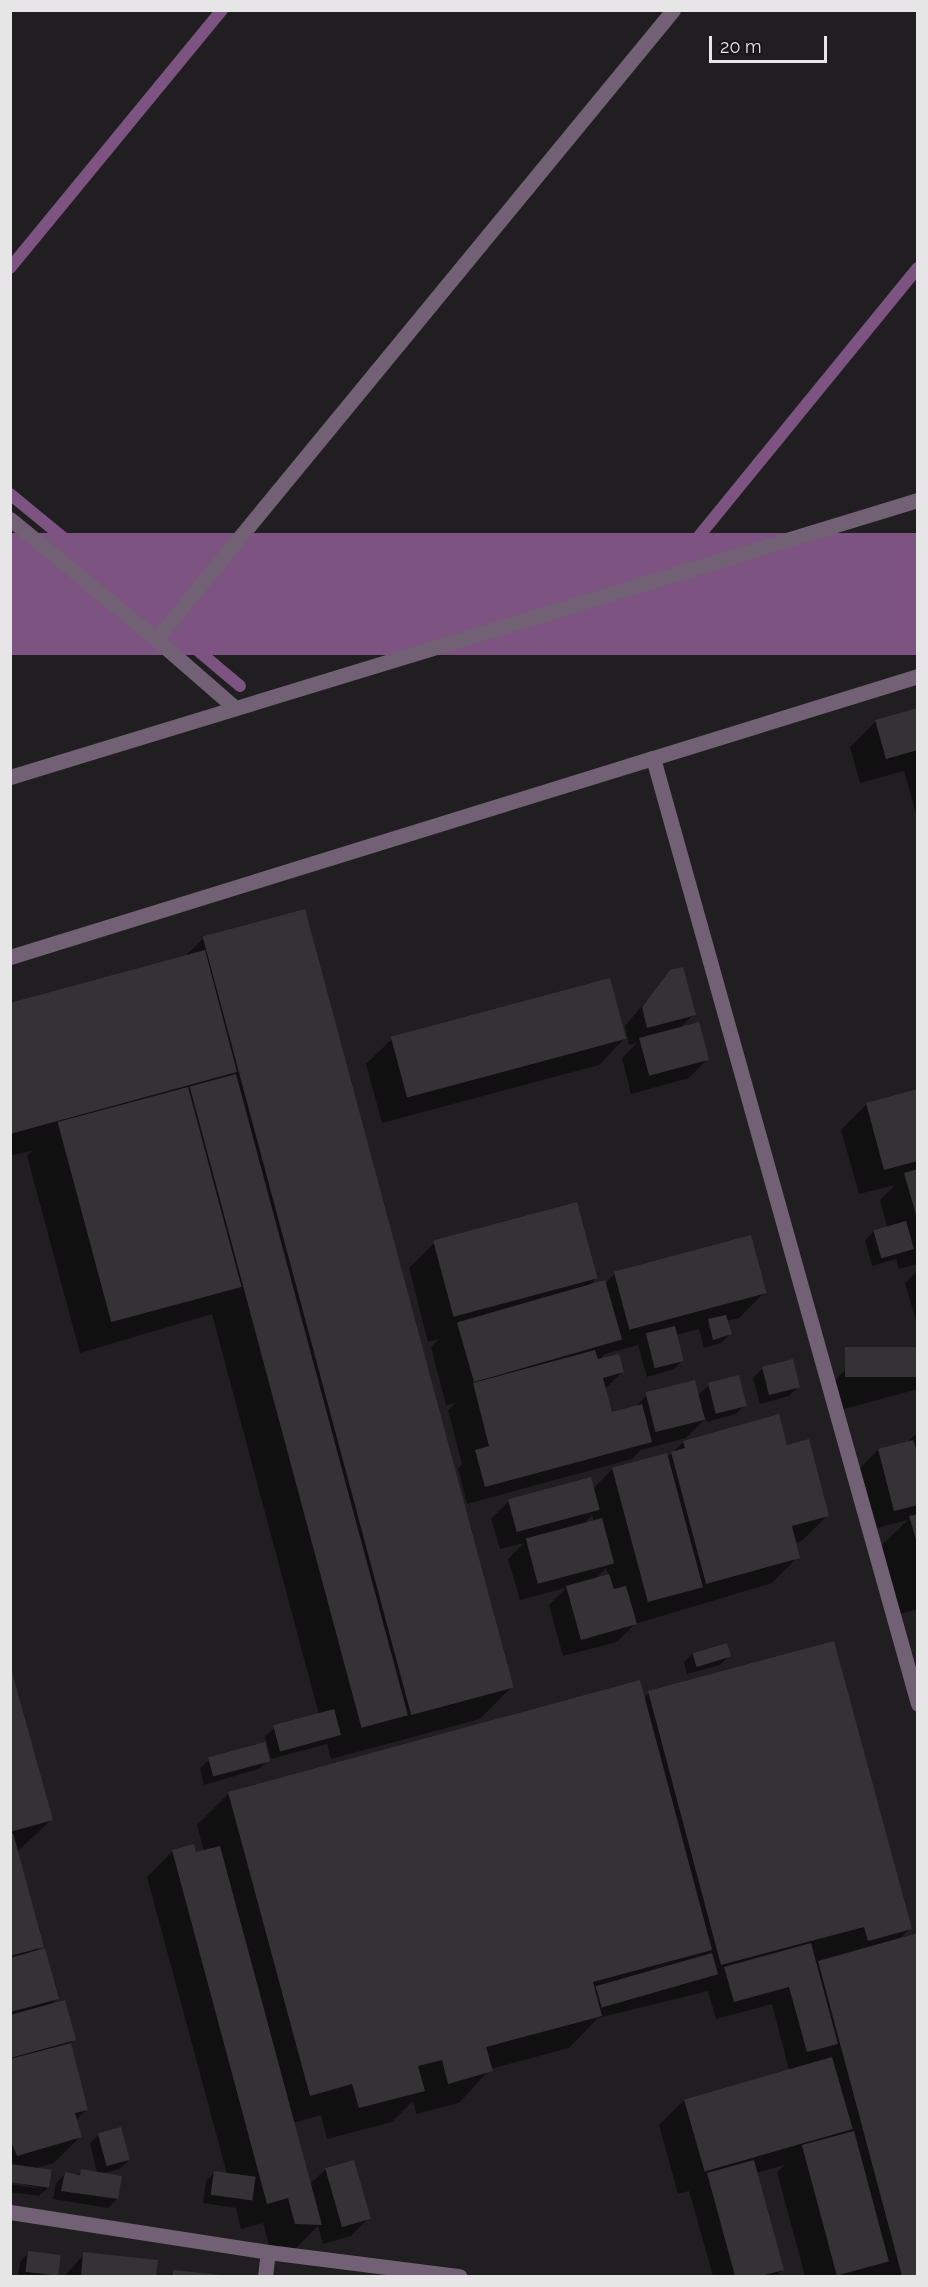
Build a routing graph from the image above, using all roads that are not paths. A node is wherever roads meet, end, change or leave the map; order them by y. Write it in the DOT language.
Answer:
graph roads {
  1 [pos="673,10"];
  2 [pos="918,500"];
  3 [pos="10,519"];
  4 [pos="156,639"];
  5 [pos="918,676"];
  6 [pos="234,707"];
  7 [pos="653,758"];
  8 [pos="10,777"];
  9 [pos="10,957"];
  10 [pos="918,1704"];
  11 [pos="10,2212"];
  12 [pos="268,2252"];
  13 [pos="265,2277"];
  14 [pos="459,2277"];
  1 -- 4 [label="street"];
  2 -- 6 [label="street"];
  3 -- 4 [label="street"];
  4 -- 6 [label="street"];
  5 -- 7 [label="street"];
  6 -- 8 [label="street"];
  7 -- 9 [label="street"];
  7 -- 10 [label="street"];
  11 -- 12 [label="street"];
  12 -- 13 [label="street"];
  12 -- 14 [label="street"];
}
